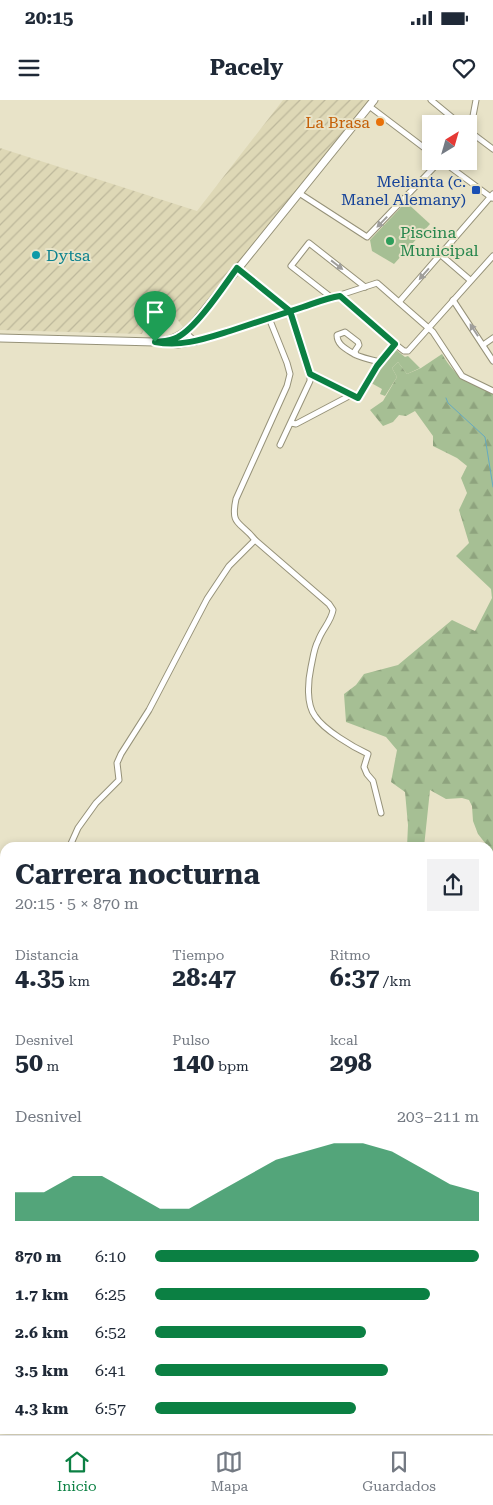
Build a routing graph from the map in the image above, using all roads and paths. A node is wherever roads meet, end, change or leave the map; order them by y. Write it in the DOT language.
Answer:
graph roads {
  1 [pos="431,100"];
  2 [pos="476,100"];
  3 [pos="372,103"];
  4 [pos="449,115"];
  5 [pos="473,115"];
  6 [pos="478,138"];
  7 [pos="422,145"];
  8 [pos="493,149"];
  9 [pos="432,170"];
  10 [pos="454,170"];
  11 [pos="298,193"];
  12 [pos="492,197"];
  13 [pos="441,255"];
  14 [pos="493,256"];
  15 [pos="237,268"];
  16 [pos="470,280"];
  17 [pos="366,287"];
  18 [pos="340,296"];
  19 [pos="332,298"];
  20 [pos="453,300"];
  21 [pos="400,302"];
  22 [pos="290,311"];
  23 [pos="269,318"];
  24 [pos="428,328"];
  25 [pos="182,334"];
  26 [pos="0,338"];
  27 [pos="493,338"];
  28 [pos="155,342"];
  29 [pos="196,342"];
  30 [pos="182,344"];
  31 [pos="395,344"];
  32 [pos="483,345"];
  33 [pos="356,355"];
  34 [pos="493,361"];
  35 [pos="380,362"];
  36 [pos="310,374"];
  37 [pos="493,391"];
  38 [pos="351,395"];
  39 [pos="291,423"];
  40 [pos="280,445"];
  41 [pos="255,540"];
  42 [pos="381,813"];
  43 [pos="72,842"];
  1 -- 4 [label="street"];
  2 -- 5 [label="street"];
  3 -- 7 [label="street"];
  3 -- 11 [label="main road"];
  6 -- 8 [label="street"];
  9 -- 11 [label="street, one-way"];
  10 -- 12 [label="street"];
  11 -- 15 [label="main road"];
  12 -- 13 [label="street"];
  13 -- 16 [label="street"];
  13 -- 21 [label="street, one-way"];
  14 -- 16 [label="street"];
  15 -- 22 [label="street"];
  15 -- 25 [label="main road"];
  16 -- 20 [label="street"];
  17 -- 18 [label="street"];
  19 -- 17 [label="street, one-way"];
  17 -- 21 [label="street"];
  18 -- 19 [label="street"];
  18 -- 31 [label="street"];
  19 -- 22 [label="street"];
  20 -- 24 [label="street"];
  32 -- 20 [label="street, one-way"];
  21 -- 24 [label="street"];
  22 -- 23 [label="street"];
  22 -- 36 [label="street"];
  23 -- 29 [label="street"];
  23 -- 41 [label="street"];
  24 -- 31 [label="street"];
  24 -- 37 [label="street"];
  25 -- 28 [label="main road"];
  25 -- 29 [label="street"];
  25 -- 30 [label="street"];
  26 -- 28 [label="main road"];
  27 -- 32 [label="street"];
  28 -- 30 [label="street"];
  29 -- 30 [label="street"];
  31 -- 35 [label="street"];
  32 -- 34 [label="street"];
  33 -- 33 [label="street"];
  33 -- 35 [label="street"];
  35 -- 38 [label="street"];
  36 -- 38 [label="street"];
  36 -- 39 [label="street"];
  38 -- 39 [label="street"];
  39 -- 40 [label="street"];
  41 -- 42 [label="street"];
  41 -- 43 [label="street"];
}
